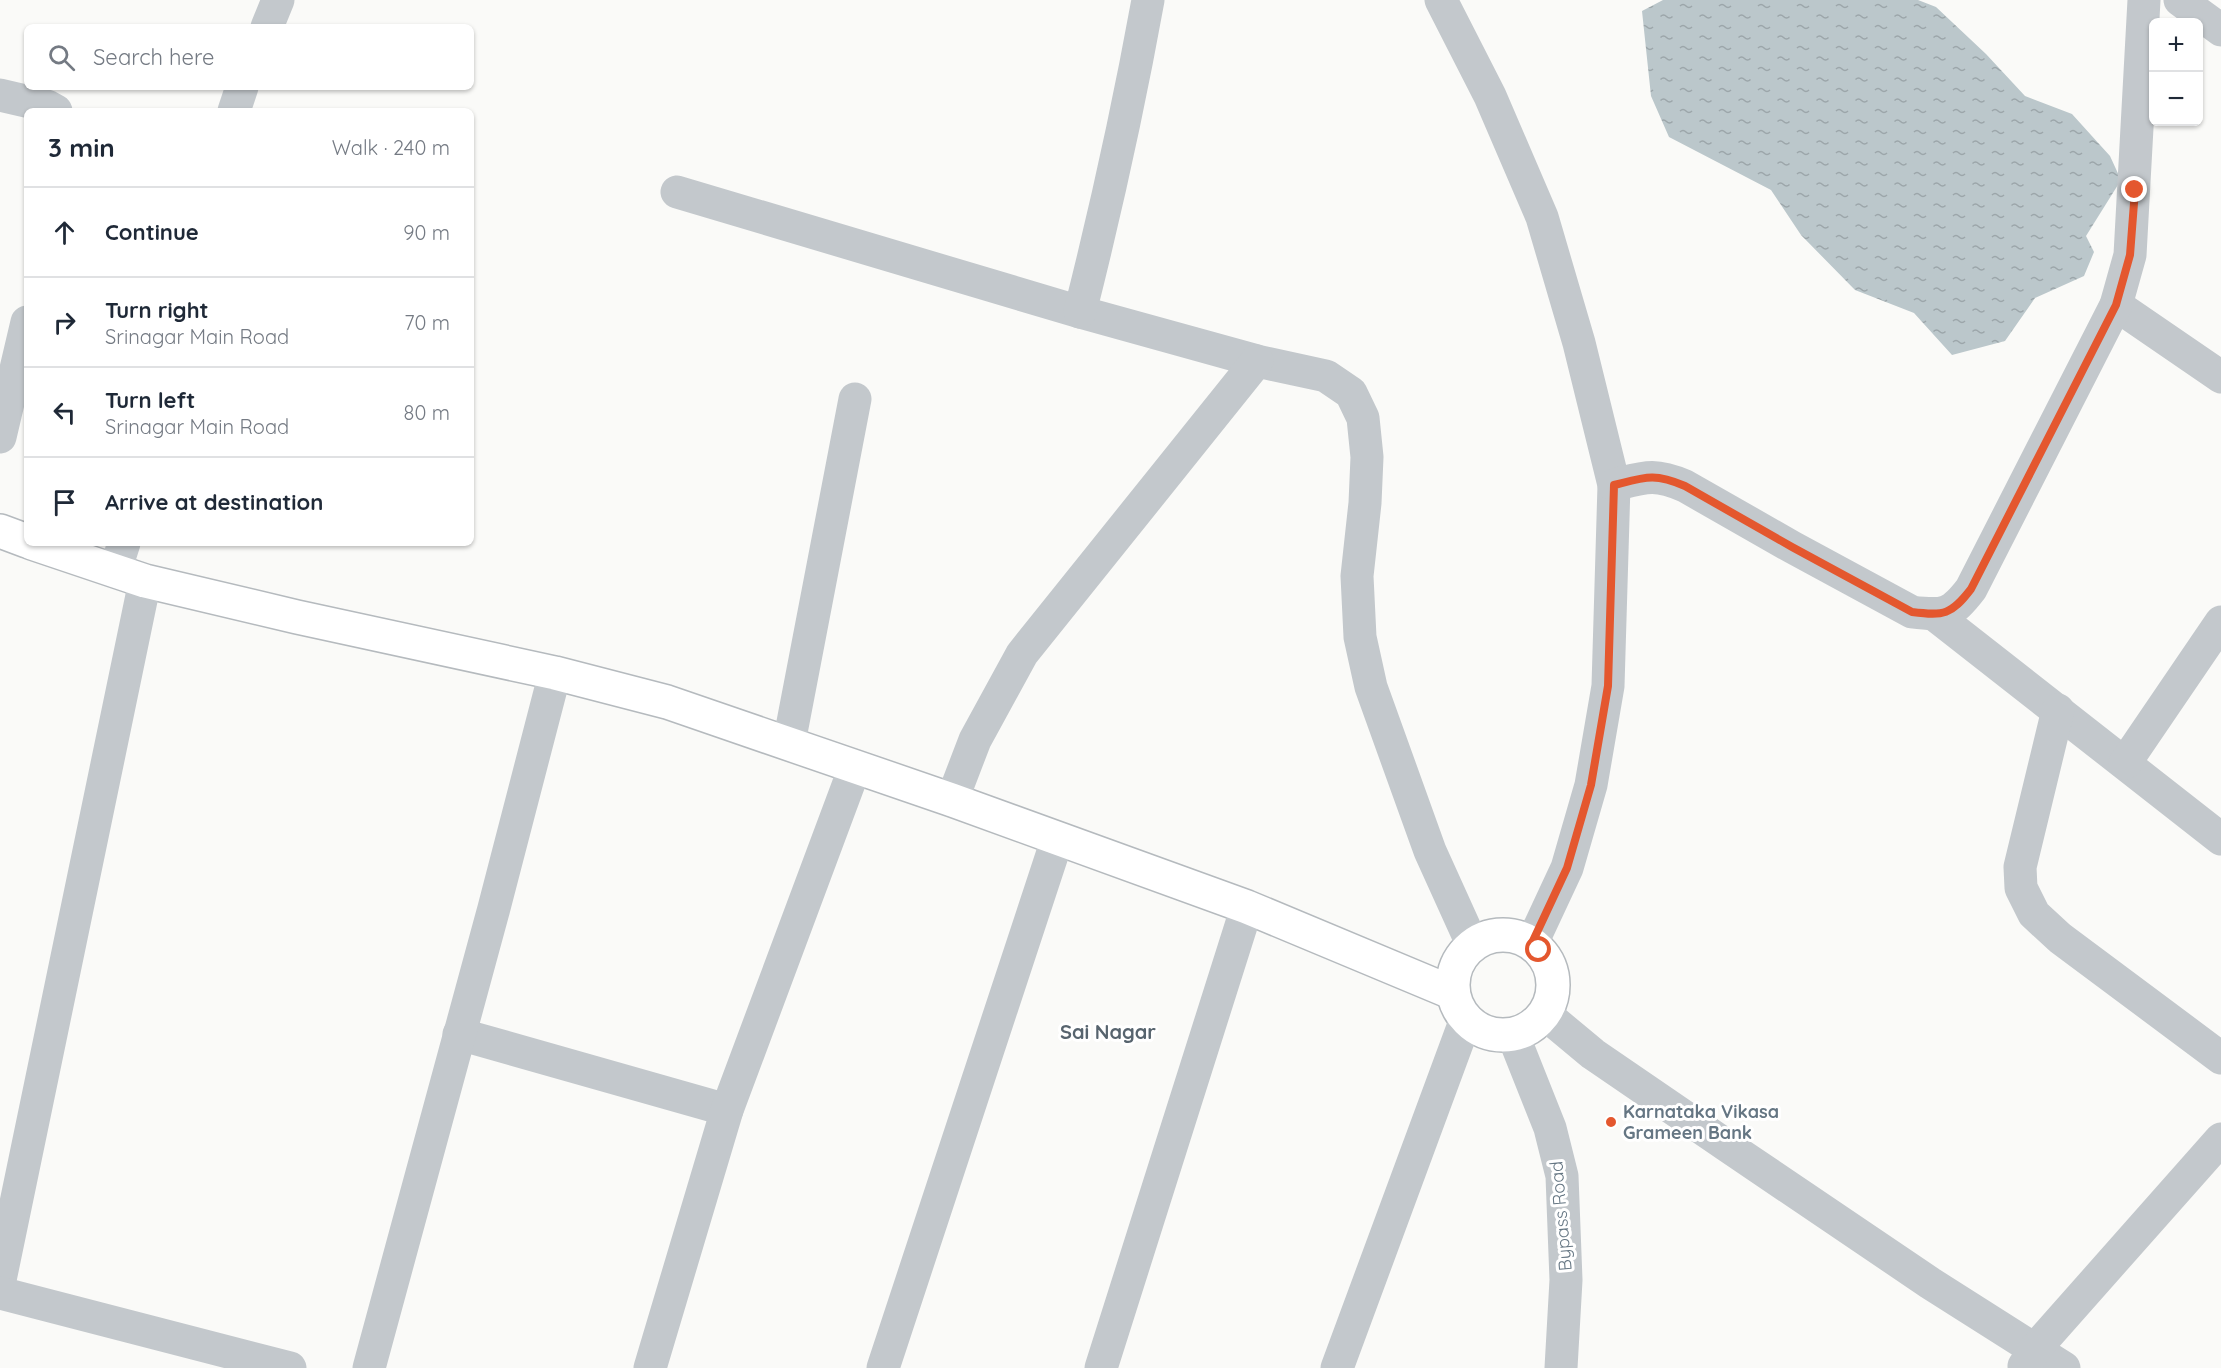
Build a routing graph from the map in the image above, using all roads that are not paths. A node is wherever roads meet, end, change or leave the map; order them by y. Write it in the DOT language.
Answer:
graph roads {
  1 [pos="278,0"];
  2 [pos="1148,0"];
  3 [pos="1441,0"];
  4 [pos="2144,0"];
  5 [pos="2180,0"];
  6 [pos="268,24"];
  7 [pos="2221,30"];
  8 [pos="241,90"];
  9 [pos="0,95"];
  10 [pos="51,108"];
  11 [pos="235,108"];
  12 [pos="677,192"];
  13 [pos="2116,305"];
  14 [pos="1080,312"];
  15 [pos="24,335"];
  16 [pos="1257,361"];
  17 [pos="2221,377"];
  18 [pos="855,399"];
  19 [pos="0,437"];
  20 [pos="1614,485"];
  21 [pos="0,531"];
  22 [pos="24,540"];
  23 [pos="45,546"];
  24 [pos="128,565"];
  25 [pos="1935,615"];
  26 [pos="2221,622"];
  27 [pos="555,673"];
  28 [pos="2058,710"];
  29 [pos="789,743"];
  30 [pos="2125,762"];
  31 [pos="855,767"];
  32 [pos="951,800"];
  33 [pos="2221,839"];
  34 [pos="1057,840"];
  35 [pos="1247,907"];
  36 [pos="1532,943"];
  37 [pos="1473,946"];
  38 [pos="1460,1006"];
  39 [pos="1545,1014"];
  40 [pos="459,1034"];
  41 [pos="1513,1035"];
  42 [pos="2221,1058"];
  43 [pos="727,1110"];
  44 [pos="2221,1139"];
  45 [pos="8,1197"];
  46 [pos="0,1280"];
  47 [pos="0,1293"];
  48 [pos="2029,1358"];
  49 [pos="290,1368"];
  50 [pos="369,1368"];
  51 [pos="650,1368"];
  52 [pos="883,1368"];
  53 [pos="1101,1368"];
  54 [pos="1337,1368"];
  55 [pos="1561,1368"];
  56 [pos="2064,1368"];
  1 -- 6 [label="street"];
  2 -- 14 [label="street"];
  3 -- 20 [label="street"];
  4 -- 13 [label="street"];
  5 -- 7 [label="street"];
  8 -- 11 [label="street"];
  9 -- 10 [label="street"];
  12 -- 14 [label="street"];
  13 -- 17 [label="street"];
  13 -- 25 [label="street"];
  14 -- 16 [label="street"];
  15 -- 19 [label="street"];
  16 -- 32 [label="street"];
  16 -- 37 [label="street"];
  18 -- 29 [label="street"];
  20 -- 25 [label="street"];
  20 -- 36 [label="street"];
  21 -- 22 [label="main road"];
  23 -- 24 [label="main road"];
  24 -- 27 [label="main road"];
  24 -- 45 [label="street"];
  25 -- 28 [label="street"];
  26 -- 30 [label="street"];
  27 -- 29 [label="main road"];
  27 -- 40 [label="street"];
  28 -- 30 [label="street"];
  28 -- 42 [label="street"];
  29 -- 31 [label="main road"];
  30 -- 33 [label="street"];
  31 -- 32 [label="main road"];
  31 -- 43 [label="street"];
  32 -- 34 [label="main road"];
  34 -- 35 [label="main road"];
  34 -- 52 [label="street"];
  35 -- 38 [label="main road"];
  35 -- 53 [label="street"];
  36 -- 37 [label="main road"];
  36 -- 39 [label="main road"];
  37 -- 38 [label="main road"];
  38 -- 41 [label="main road"];
  38 -- 54 [label="street"];
  39 -- 41 [label="main road"];
  39 -- 48 [label="street"];
  40 -- 43 [label="street"];
  40 -- 50 [label="street"];
  41 -- 55 [label="street, Bypass Road"];
  43 -- 51 [label="street"];
  44 -- 48 [label="street"];
  45 -- 46 [label="street"];
  47 -- 49 [label="street"];
  48 -- 56 [label="street"];
}
